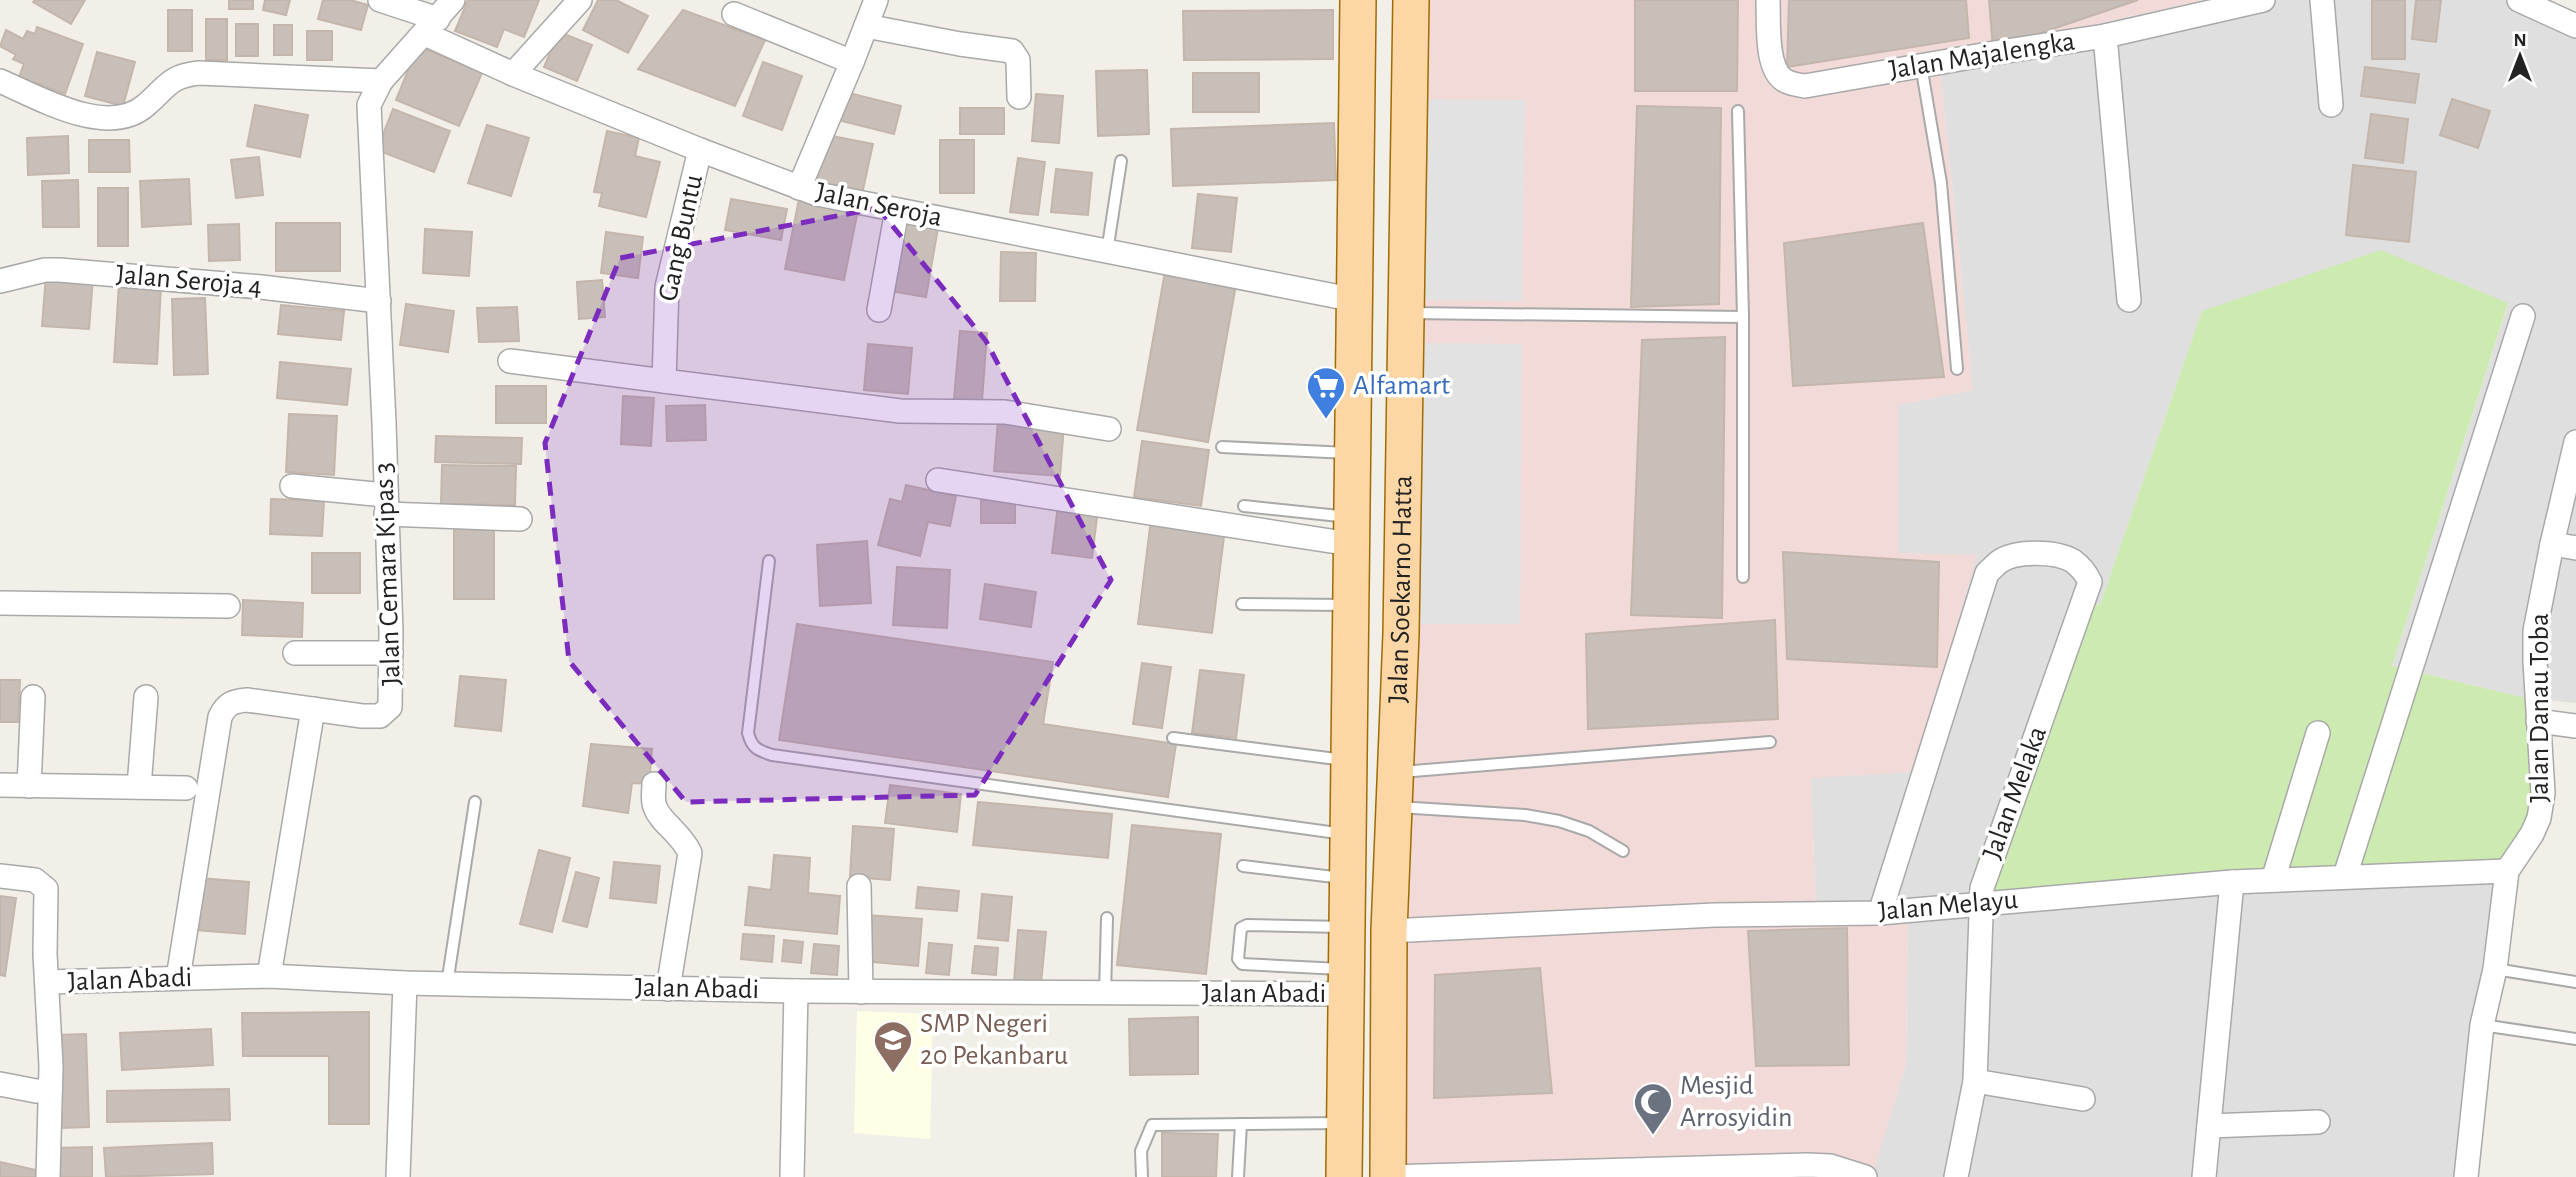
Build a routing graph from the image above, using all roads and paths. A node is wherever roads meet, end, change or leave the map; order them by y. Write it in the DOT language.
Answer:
graph roads {
  1 [pos="380,0"];
  2 [pos="453,0"];
  3 [pos="580,0"];
  4 [pos="876,0"];
  5 [pos="1357,0"];
  6 [pos="1411,0"];
  7 [pos="1768,0"];
  8 [pos="2263,0"];
  9 [pos="2322,0"];
  10 [pos="2519,0"];
  11 [pos="734,14"];
  12 [pos="432,26"];
  13 [pos="866,26"];
  14 [pos="2576,26"];
  15 [pos="2105,36"];
  16 [pos="852,62"];
  17 [pos="1921,65"];
  18 [pos="513,74"];
  19 [pos="0,80"];
  20 [pos="381,81"];
  21 [pos="1019,97"];
  22 [pos="2331,105"];
  23 [pos="1738,111"];
  24 [pos="700,150"];
  25 [pos="1121,161"];
  26 [pos="799,188"];
  27 [pos="897,210"];
  28 [pos="1107,252"];
  29 [pos="0,281"];
  30 [pos="1355,300"];
  31 [pos="2129,300"];
  32 [pos="379,301"];
  33 [pos="879,310"];
  34 [pos="1405,313"];
  35 [pos="2523,316"];
  36 [pos="1744,317"];
  37 [pos="510,361"];
  38 [pos="1957,369"];
  39 [pos="664,381"];
  40 [pos="1109,429"];
  41 [pos="2575,446"];
  42 [pos="1222,447"];
  43 [pos="1352,453"];
  44 [pos="938,480"];
  45 [pos="292,486"];
  46 [pos="386,505"];
  47 [pos="1244,506"];
  48 [pos="520,519"];
  49 [pos="1350,531"];
  50 [pos="2552,544"];
  51 [pos="2576,548"];
  52 [pos="769,561"];
  53 [pos="1743,577"];
  54 [pos="0,603"];
  55 [pos="1242,604"];
  56 [pos="1350,605"];
  57 [pos="228,606"];
  58 [pos="295,653"];
  59 [pos="391,653"];
  60 [pos="33,697"];
  61 [pos="146,697"];
  62 [pos="313,709"];
  63 [pos="2538,721"];
  64 [pos="2576,726"];
  65 [pos="2318,733"];
  66 [pos="1173,738"];
  67 [pos="1770,742"];
  68 [pos="1350,761"];
  69 [pos="654,784"];
  70 [pos="0,785"];
  71 [pos="29,786"];
  72 [pos="139,787"];
  73 [pos="186,788"];
  74 [pos="1395,790"];
  75 [pos="475,802"];
  76 [pos="1350,835"];
  77 [pos="1623,851"];
  78 [pos="1243,866"];
  79 [pos="2507,871"];
  80 [pos="0,876"];
  81 [pos="2345,876"];
  82 [pos="1349,878"];
  83 [pos="2273,880"];
  84 [pos="2232,882"];
  85 [pos="859,886"];
  86 [pos="1981,904"];
  87 [pos="1880,913"];
  88 [pos="1107,918"];
  89 [pos="1348,928"];
  90 [pos="1389,931"];
  91 [pos="2495,969"];
  92 [pos="269,976"];
  93 [pos="178,978"];
  94 [pos="47,982"];
  95 [pos="1347,982"];
  96 [pos="2576,982"];
  97 [pos="405,983"];
  98 [pos="447,984"];
  99 [pos="668,989"];
  100 [pos="796,991"];
  101 [pos="861,992"];
  102 [pos="1105,994"];
  103 [pos="2482,1025"];
  104 [pos="2576,1039"];
  105 [pos="1975,1081"];
  106 [pos="0,1084"];
  107 [pos="50,1091"];
  108 [pos="2083,1098"];
  109 [pos="2318,1122"];
  110 [pos="1345,1123"];
  111 [pos="1241,1124"];
  112 [pos="2209,1126"];
  113 [pos="1641,1174"];
  114 [pos="48,1177"];
  115 [pos="398,1177"];
  116 [pos="792,1177"];
  117 [pos="1142,1177"];
  118 [pos="1238,1177"];
  119 [pos="1345,1177"];
  120 [pos="1388,1177"];
  121 [pos="1865,1177"];
  122 [pos="1956,1177"];
  123 [pos="2204,1177"];
  124 [pos="2466,1177"];
  1 -- 12 [label="street, Jalan Seroja"];
  2 -- 12 [label="street, Jalan Cemara Kipas 3"];
  3 -- 18 [label="street"];
  4 -- 13 [label="street"];
  5 -- 30 [label="main road, Jalan Soekarno Hatta"];
  6 -- 34 [label="main road, Jalan Soekarno Hatta"];
  7 -- 17 [label="street, Jalan Majalengka"];
  8 -- 15 [label="street, Jalan Majalengka"];
  9 -- 22 [label="street"];
  10 -- 14 [label="street"];
  11 -- 16 [label="street"];
  12 -- 18 [label="street, Jalan Seroja"];
  12 -- 20 [label="street, Jalan Cemara Kipas 3"];
  13 -- 16 [label="street"];
  13 -- 21 [label="street"];
  15 -- 17 [label="street, Jalan Majalengka"];
  15 -- 31 [label="street"];
  16 -- 26 [label="street"];
  17 -- 38 [label="lane"];
  18 -- 24 [label="street, Jalan Seroja"];
  19 -- 20 [label="street"];
  20 -- 32 [label="street, Jalan Cemara Kipas 3"];
  23 -- 36 [label="lane"];
  24 -- 26 [label="street, Jalan Seroja"];
  24 -- 39 [label="street, Gang Buntu"];
  25 -- 28 [label="lane"];
  26 -- 27 [label="street, Jalan Seroja"];
  27 -- 28 [label="street, Jalan Seroja"];
  27 -- 33 [label="street"];
  28 -- 30 [label="street, Jalan Seroja"];
  29 -- 32 [label="street, Jalan Seroja 4"];
  30 -- 43 [label="main road, Jalan Soekarno Hatta"];
  32 -- 46 [label="street, Jalan Cemara Kipas 3"];
  34 -- 36 [label="lane"];
  34 -- 74 [label="main road, Jalan Soekarno Hatta"];
  35 -- 81 [label="street"];
  36 -- 53 [label="lane"];
  37 -- 39 [label="street"];
  39 -- 40 [label="street"];
  41 -- 50 [label="street, Jalan Danau Toba"];
  42 -- 43 [label="lane"];
  43 -- 49 [label="main road, Jalan Soekarno Hatta"];
  44 -- 49 [label="street"];
  45 -- 46 [label="street"];
  46 -- 48 [label="street"];
  46 -- 59 [label="street, Jalan Cemara Kipas 3"];
  47 -- 49 [label="lane"];
  49 -- 56 [label="main road, Jalan Soekarno Hatta"];
  50 -- 51 [label="street"];
  50 -- 63 [label="street, Jalan Danau Toba"];
  52 -- 76 [label="lane"];
  54 -- 57 [label="street"];
  55 -- 56 [label="lane"];
  56 -- 68 [label="main road, Jalan Soekarno Hatta"];
  58 -- 59 [label="street"];
  59 -- 62 [label="street, Jalan Cemara Kipas 3"];
  60 -- 71 [label="street"];
  61 -- 72 [label="street"];
  62 -- 92 [label="street"];
  62 -- 93 [label="street, Jalan Cemara Kipas 3"];
  63 -- 64 [label="street"];
  63 -- 79 [label="street, Jalan Danau Toba"];
  65 -- 83 [label="street"];
  66 -- 68 [label="lane"];
  67 -- 74 [label="lane"];
  68 -- 76 [label="main road, Jalan Soekarno Hatta"];
  69 -- 99 [label="street"];
  70 -- 71 [label="street"];
  71 -- 72 [label="street"];
  72 -- 73 [label="street"];
  74 -- 77 [label="lane"];
  74 -- 90 [label="main road, Jalan Soekarno Hatta"];
  75 -- 98 [label="lane"];
  76 -- 82 [label="main road, Jalan Soekarno Hatta"];
  78 -- 82 [label="lane"];
  79 -- 81 [label="street, Jalan Melayu"];
  79 -- 91 [label="street, Jalan Danau Toba"];
  80 -- 94 [label="street"];
  81 -- 83 [label="street, Jalan Melayu"];
  82 -- 89 [label="main road, Jalan Soekarno Hatta"];
  83 -- 84 [label="street, Jalan Melayu"];
  84 -- 86 [label="street, Jalan Melayu"];
  84 -- 112 [label="street"];
  85 -- 101 [label="street"];
  86 -- 87 [label="street, Jalan Melayu"];
  86 -- 87 [label="street, Jalan Melaka"];
  86 -- 105 [label="street, Jalan Melaka"];
  87 -- 90 [label="street, Jalan Melayu"];
  88 -- 102 [label="lane"];
  89 -- 95 [label="main road, Jalan Soekarno Hatta"];
  89 -- 95 [label="lane"];
  90 -- 120 [label="main road, Jalan Soekarno Hatta"];
  91 -- 96 [label="lane"];
  91 -- 103 [label="street, Jalan Danau Toba"];
  92 -- 93 [label="street, Jalan Abadi"];
  92 -- 97 [label="street, Jalan Abadi"];
  93 -- 94 [label="street, Jalan Abadi"];
  94 -- 107 [label="street"];
  95 -- 102 [label="street, Jalan Abadi"];
  95 -- 110 [label="main road, Jalan Soekarno Hatta"];
  97 -- 98 [label="street, Jalan Abadi"];
  97 -- 115 [label="street"];
  98 -- 99 [label="street, Jalan Abadi"];
  99 -- 100 [label="street, Jalan Abadi"];
  100 -- 101 [label="street, Jalan Abadi"];
  100 -- 116 [label="street"];
  101 -- 102 [label="street, Jalan Abadi"];
  103 -- 104 [label="lane"];
  103 -- 124 [label="street, Jalan Danau Toba"];
  105 -- 108 [label="street"];
  105 -- 122 [label="street, Jalan Melaka"];
  106 -- 107 [label="street"];
  107 -- 114 [label="street"];
  109 -- 112 [label="street"];
  110 -- 111 [label="lane"];
  110 -- 119 [label="main road, Jalan Soekarno Hatta"];
  111 -- 117 [label="lane"];
  111 -- 118 [label="lane"];
  112 -- 123 [label="street"];
  113 -- 120 [label="street"];
  113 -- 121 [label="street"];
}
